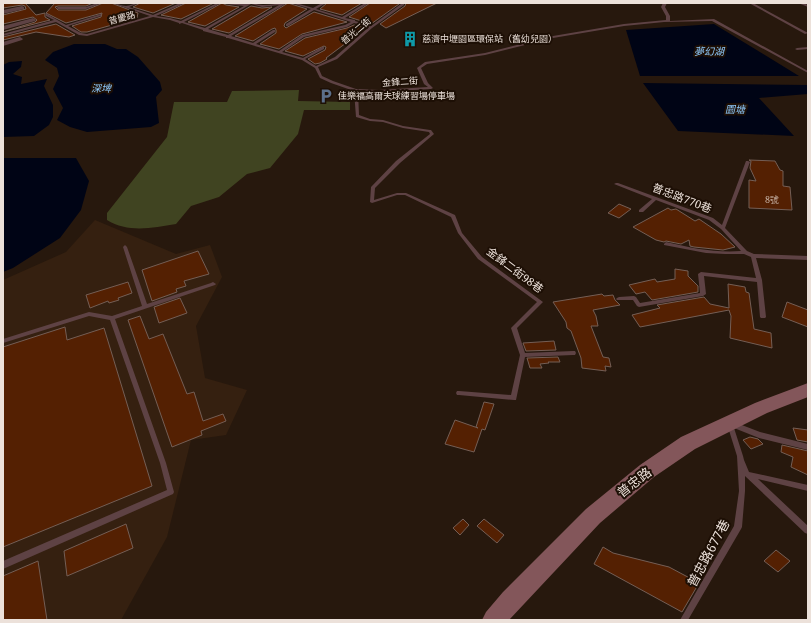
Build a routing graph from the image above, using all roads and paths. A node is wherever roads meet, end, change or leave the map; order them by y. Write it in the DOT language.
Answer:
graph roads {
  1 [pos="100,3"];
  2 [pos="114,3"];
  3 [pos="137,3"];
  4 [pos="183,3"];
  5 [pos="219,3"];
  6 [pos="226,3"];
  7 [pos="284,3"];
  8 [pos="293,3"];
  9 [pos="324,3"];
  10 [pos="367,3"];
  11 [pos="402,3"];
  12 [pos="665,3"];
  13 [pos="751,3"];
  14 [pos="800,3"];
  15 [pos="250,4"];
  16 [pos="808,6"];
  17 [pos="125,7"];
  18 [pos="22,8"];
  19 [pos="58,8"];
  20 [pos="312,10"];
  21 [pos="3,12"];
  22 [pos="46,15"];
  23 [pos="100,15"];
  24 [pos="153,16"];
  25 [pos="343,18"];
  26 [pos="32,20"];
  27 [pos="54,21"];
  28 [pos="354,22"];
  29 [pos="663,22"];
  30 [pos="180,23"];
  31 [pos="287,25"];
  32 [pos="65,26"];
  33 [pos="371,27"];
  34 [pos="3,28"];
  35 [pos="204,30"];
  36 [pos="274,31"];
  37 [pos="806,33"];
  38 [pos="3,35"];
  39 [pos="227,37"];
  40 [pos="20,39"];
  41 [pos="3,44"];
  42 [pos="253,44"];
  43 [pos="323,48"];
  44 [pos="808,48"];
  45 [pos="797,49"];
  46 [pos="279,52"];
  47 [pos="303,59"];
  48 [pos="316,67"];
  49 [pos="808,72"];
  50 [pos="356,90"];
  51 [pos="748,162"];
  52 [pos="616,184"];
  53 [pos="656,198"];
  54 [pos="641,211"];
  55 [pos="723,228"];
  56 [pos="666,244"];
  57 [pos="124,247"];
  58 [pos="745,252"];
  59 [pos="753,256"];
  60 [pos="808,258"];
  61 [pos="759,280"];
  62 [pos="213,284"];
  63 [pos="619,300"];
  64 [pos="145,307"];
  65 [pos="763,317"];
  66 [pos="112,318"];
  67 [pos="3,341"];
  68 [pos="573,353"];
  69 [pos="523,355"];
  70 [pos="808,390"];
  71 [pos="459,393"];
  72 [pos="730,424"];
  73 [pos="808,447"];
  74 [pos="740,456"];
  75 [pos="747,474"];
  76 [pos="808,488"];
  77 [pos="807,529"];
  78 [pos="3,565"];
  79 [pos="494,620"];
  80 [pos="684,620"];
  1 -- 19 [label="lane"];
  2 -- 17 [label="lane, 金鋒二街"];
  3 -- 17 [label="lane"];
  4 -- 24 [label="lane, 普慶路"];
  5 -- 30 [label="lane"];
  6 -- 15 [label="lane"];
  7 -- 15 [label="lane"];
  7 -- 39 [label="lane"];
  8 -- 20 [label="lane"];
  9 -- 20 [label="lane"];
  10 -- 25 [label="lane"];
  11 -- 33 [label="lane, 普光二街"];
  12 -- 29 [label="lane"];
  13 -- 37 [label="lane"];
  14 -- 16 [label="lane"];
  15 -- 35 [label="lane"];
  17 -- 24 [label="lane, 金鋒二街"];
  18 -- 21 [label="street"];
  20 -- 25 [label="lane"];
  20 -- 31 [label="lane"];
  22 -- 27 [label="lane"];
  23 -- 32 [label="lane"];
  24 -- 30 [label="lane, 金鋒二街"];
  24 -- 32 [label="lane, 普慶路"];
  25 -- 28 [label="lane"];
  26 -- 34 [label="street"];
  27 -- 32 [label="lane"];
  27 -- 38 [label="lane"];
  28 -- 33 [label="lane"];
  28 -- 46 [label="lane"];
  29 -- 49 [label="lane"];
  29 -- 50 [label="lane, 金鋒二街"];
  30 -- 35 [label="lane, 金鋒二街"];
  33 -- 48 [label="lane, 普光二街"];
  35 -- 39 [label="lane, 金鋒二街"];
  36 -- 42 [label="lane"];
  39 -- 42 [label="lane, 金鋒二街"];
  40 -- 41 [label="street"];
  42 -- 46 [label="lane, 金鋒二街"];
  43 -- 47 [label="lane"];
  44 -- 45 [label="lane"];
  46 -- 47 [label="lane, 金鋒二街"];
  47 -- 48 [label="lane, 金鋒二街"];
  48 -- 50 [label="lane, 金鋒二街"];
  50 -- 69 [label="lane, 金鋒二街98巷"];
  51 -- 55 [label="lane"];
  52 -- 53 [label="lane, 普忠路770巷"];
  53 -- 54 [label="lane"];
  53 -- 55 [label="lane, 普忠路770巷"];
  55 -- 58 [label="lane, 普忠路770巷"];
  56 -- 58 [label="lane"];
  57 -- 64 [label="lane"];
  58 -- 59 [label="lane, 普忠路770巷"];
  59 -- 60 [label="lane, 普忠路770巷"];
  59 -- 61 [label="lane"];
  61 -- 63 [label="lane"];
  61 -- 65 [label="lane"];
  62 -- 64 [label="lane"];
  64 -- 66 [label="lane"];
  66 -- 67 [label="lane"];
  66 -- 78 [label="lane"];
  68 -- 69 [label="lane"];
  69 -- 71 [label="lane"];
  70 -- 72 [label="street, 普忠路"];
  72 -- 73 [label="lane"];
  72 -- 74 [label="lane, 普忠路677巷"];
  72 -- 79 [label="street, 普忠路"];
  74 -- 75 [label="lane"];
  74 -- 80 [label="lane, 普忠路677巷"];
  75 -- 76 [label="lane"];
  75 -- 77 [label="lane"];
}
